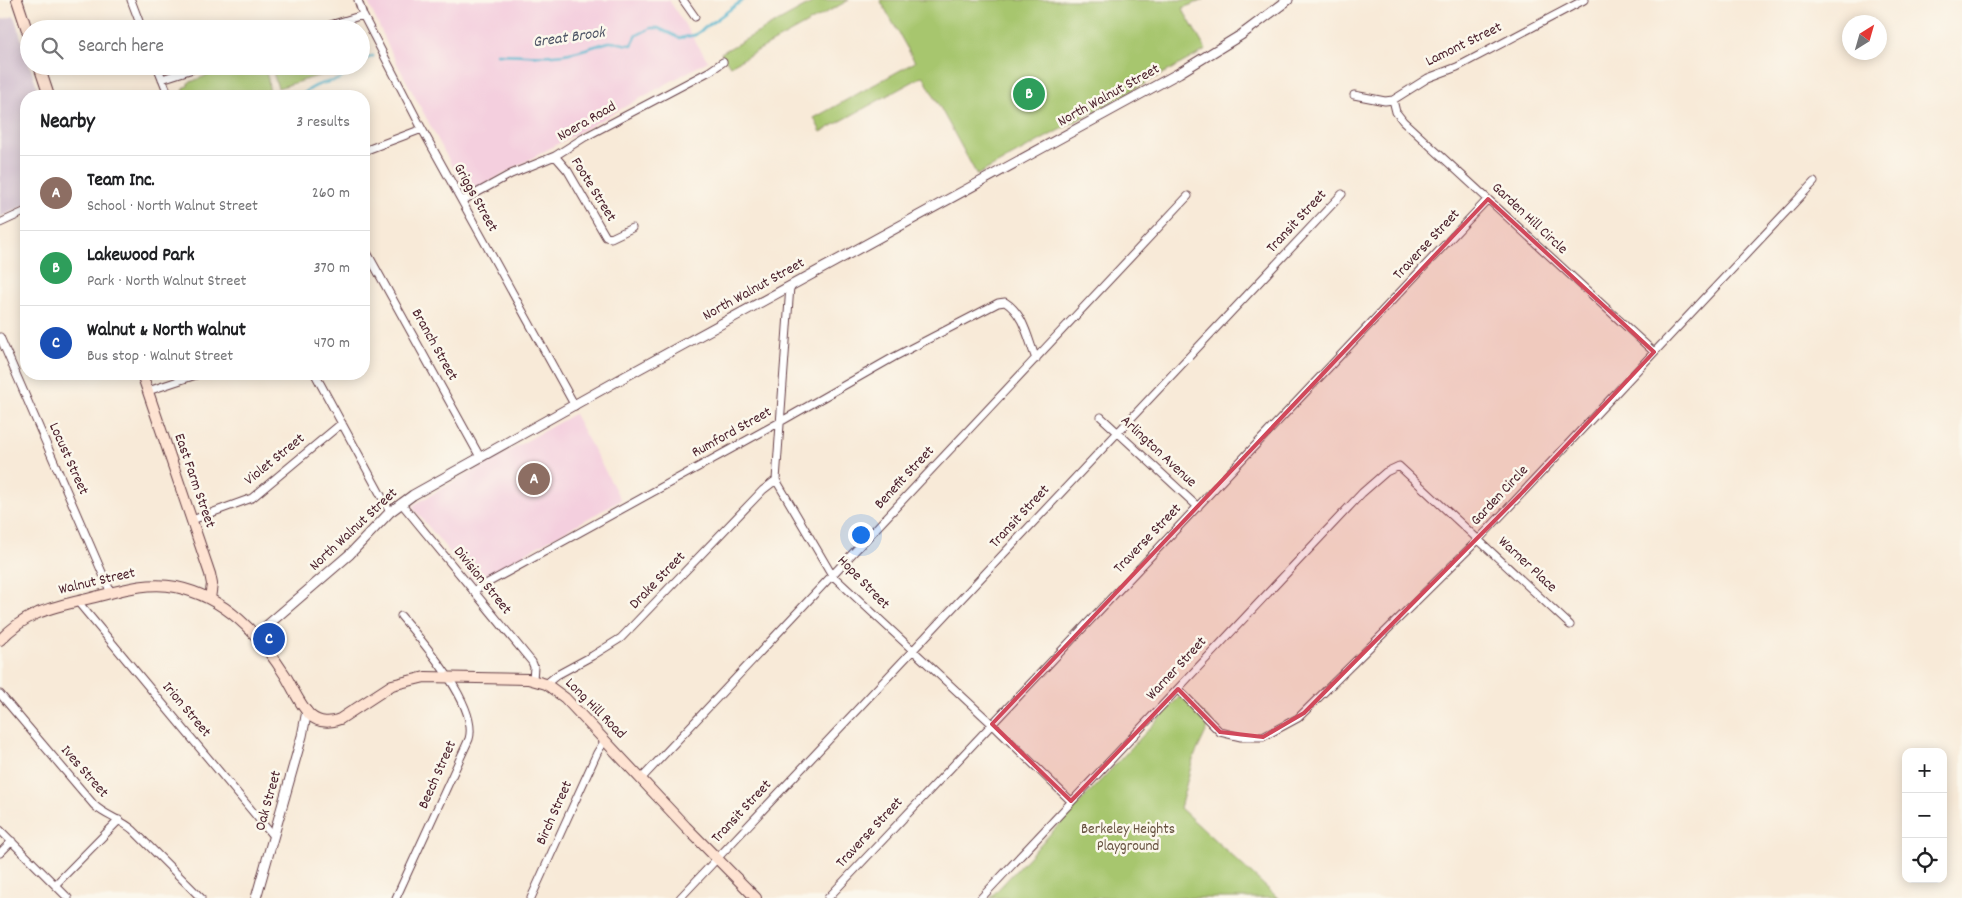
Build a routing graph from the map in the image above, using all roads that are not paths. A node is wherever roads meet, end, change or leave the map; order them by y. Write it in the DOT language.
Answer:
graph roads {
  1 [pos="17,0"];
  2 [pos="131,0"];
  3 [pos="358,0"];
  4 [pos="683,0"];
  5 [pos="1288,0"];
  6 [pos="1584,0"];
  7 [pos="363,14"];
  8 [pos="695,17"];
  9 [pos="24,20"];
  10 [pos="139,20"];
  11 [pos="345,20"];
  12 [pos="366,20"];
  13 [pos="370,28"];
  14 [pos="723,62"];
  15 [pos="42,75"];
  16 [pos="160,75"];
  17 [pos="174,75"];
  18 [pos="162,79"];
  19 [pos="47,90"];
  20 [pos="167,90"];
  21 [pos="1354,95"];
  22 [pos="1393,100"];
  23 [pos="422,130"];
  24 [pos="370,149"];
  25 [pos="554,156"];
  26 [pos="1814,182"];
  27 [pos="1342,194"];
  28 [pos="1188,196"];
  29 [pos="1488,199"];
  30 [pos="462,201"];
  31 [pos="20,215"];
  32 [pos="0,223"];
  33 [pos="632,228"];
  34 [pos="370,258"];
  35 [pos="790,286"];
  36 [pos="0,337"];
  37 [pos="1654,352"];
  38 [pos="1036,359"];
  39 [pos="144,380"];
  40 [pos="181,380"];
  41 [pos="317,380"];
  42 [pos="148,391"];
  43 [pos="575,406"];
  44 [pos="1100,417"];
  45 [pos="780,422"];
  46 [pos="342,424"];
  47 [pos="1118,433"];
  48 [pos="480,457"];
  49 [pos="1399,466"];
  50 [pos="776,480"];
  51 [pos="401,503"];
  52 [pos="1198,507"];
  53 [pos="390,512"];
  54 [pos="192,520"];
  55 [pos="1479,539"];
  56 [pos="832,575"];
  57 [pos="472,591"];
  58 [pos="112,592"];
  59 [pos="210,599"];
  60 [pos="78,602"];
  61 [pos="401,616"];
  62 [pos="1570,625"];
  63 [pos="256,635"];
  64 [pos="0,639"];
  65 [pos="913,651"];
  66 [pos="448,676"];
  67 [pos="533,679"];
  68 [pos="546,684"];
  69 [pos="1178,689"];
  70 [pos="0,694"];
  71 [pos="307,711"];
  72 [pos="992,724"];
  73 [pos="605,740"];
  74 [pos="641,778"];
  75 [pos="1071,801"];
  76 [pos="119,820"];
  77 [pos="0,830"];
  78 [pos="273,836"];
  79 [pos="12,841"];
  80 [pos="0,853"];
  81 [pos="716,858"];
  82 [pos="55,885"];
  83 [pos="68,898"];
  84 [pos="200,898"];
  85 [pos="256,898"];
  86 [pos="396,898"];
  87 [pos="531,898"];
  88 [pos="680,898"];
  89 [pos="756,898"];
  90 [pos="828,898"];
  91 [pos="981,898"];
  1 -- 9 [label="main road"];
  2 -- 10 [label="street"];
  3 -- 7 [label="street, Griggs Street"];
  4 -- 8 [label="street"];
  5 -- 35 [label="street, North Walnut Street"];
  6 -- 22 [label="street, Lamont Street"];
  7 -- 11 [label="street"];
  7 -- 12 [label="street, Griggs Street"];
  13 -- 23 [label="street, Griggs Street"];
  14 -- 25 [label="street, Noera Road"];
  15 -- 19 [label="main road"];
  16 -- 18 [label="street"];
  17 -- 18 [label="street"];
  18 -- 20 [label="street"];
  21 -- 22 [label="street"];
  22 -- 29 [label="street, Garden Hill Circle"];
  23 -- 24 [label="street"];
  23 -- 30 [label="street, Griggs Street"];
  25 -- 30 [label="street, Noera Road"];
  25 -- 33 [label="street, Foote Street"];
  26 -- 37 [label="street, Garden Circle"];
  27 -- 47 [label="street, Transit Street"];
  28 -- 38 [label="street, Benefit Street"];
  29 -- 37 [label="street, Garden Hill Circle"];
  29 -- 52 [label="street, Traverse Street"];
  30 -- 43 [label="street, Griggs Street"];
  31 -- 32 [label="street"];
  34 -- 48 [label="street, Branch Street"];
  35 -- 43 [label="street, North Walnut Street"];
  35 -- 45 [label="street"];
  36 -- 58 [label="street, Locust Street"];
  37 -- 55 [label="street, Garden Circle"];
  38 -- 45 [label="street, Rumford Street"];
  38 -- 56 [label="street, Benefit Street"];
  39 -- 42 [label="main road, East Farm Street"];
  40 -- 42 [label="street"];
  41 -- 46 [label="street"];
  42 -- 54 [label="main road, East Farm Street"];
  43 -- 48 [label="street, North Walnut Street"];
  44 -- 47 [label="street, Arlington Avenue"];
  45 -- 50 [label="street"];
  45 -- 57 [label="street, Rumford Street"];
  46 -- 53 [label="street"];
  46 -- 54 [label="street, Violet Street"];
  47 -- 52 [label="street, Arlington Avenue"];
  47 -- 65 [label="street, Transit Street"];
  48 -- 51 [label="street, North Walnut Street"];
  49 -- 55 [label="street, Warner Place"];
  49 -- 69 [label="street, Warner Street"];
  50 -- 56 [label="street, Hope Street"];
  50 -- 68 [label="street, Drake Street"];
  51 -- 53 [label="street, North Walnut Street"];
  51 -- 57 [label="street, Division Street"];
  52 -- 72 [label="street, Traverse Street"];
  53 -- 63 [label="street, North Walnut Street"];
  54 -- 59 [label="main road, East Farm Street"];
  55 -- 62 [label="street, Warner Place"];
  55 -- 69 [label="street, Garden Circle"];
  56 -- 65 [label="street, Hope Street"];
  56 -- 74 [label="street, Benefit Street"];
  57 -- 67 [label="street, Division Street"];
  58 -- 59 [label="main road, Walnut Street"];
  58 -- 60 [label="main road, Walnut Street"];
  59 -- 63 [label="main road, Walnut Street"];
  60 -- 64 [label="main road, Walnut Street"];
  60 -- 78 [label="street, Irion Street"];
  61 -- 66 [label="street, Beech Street"];
  63 -- 71 [label="main road, Walnut Street"];
  65 -- 72 [label="street, Hope Street"];
  65 -- 81 [label="street, Transit Street"];
  66 -- 67 [label="main road, Long Hill Road"];
  66 -- 71 [label="main road, Long Hill Road"];
  66 -- 86 [label="street, Beech Street"];
  67 -- 68 [label="main road, Long Hill Road"];
  68 -- 73 [label="main road, Long Hill Road"];
  69 -- 75 [label="street, Warner Street"];
  70 -- 76 [label="street, Ives Street"];
  71 -- 78 [label="street, Oak Street"];
  72 -- 75 [label="street, Hope Street"];
  72 -- 90 [label="street, Traverse Street"];
  73 -- 74 [label="main road, Long Hill Road"];
  73 -- 87 [label="street, Birch Street"];
  74 -- 81 [label="main road, Long Hill Road"];
  75 -- 91 [label="street, Warner Street"];
  76 -- 82 [label="street"];
  76 -- 84 [label="street, Ives Street"];
  77 -- 79 [label="street"];
  78 -- 85 [label="street, Oak Street"];
  79 -- 80 [label="street"];
  79 -- 82 [label="street"];
  81 -- 88 [label="street, Transit Street"];
  81 -- 89 [label="main road, Long Hill Road"];
  82 -- 83 [label="street"];
}
